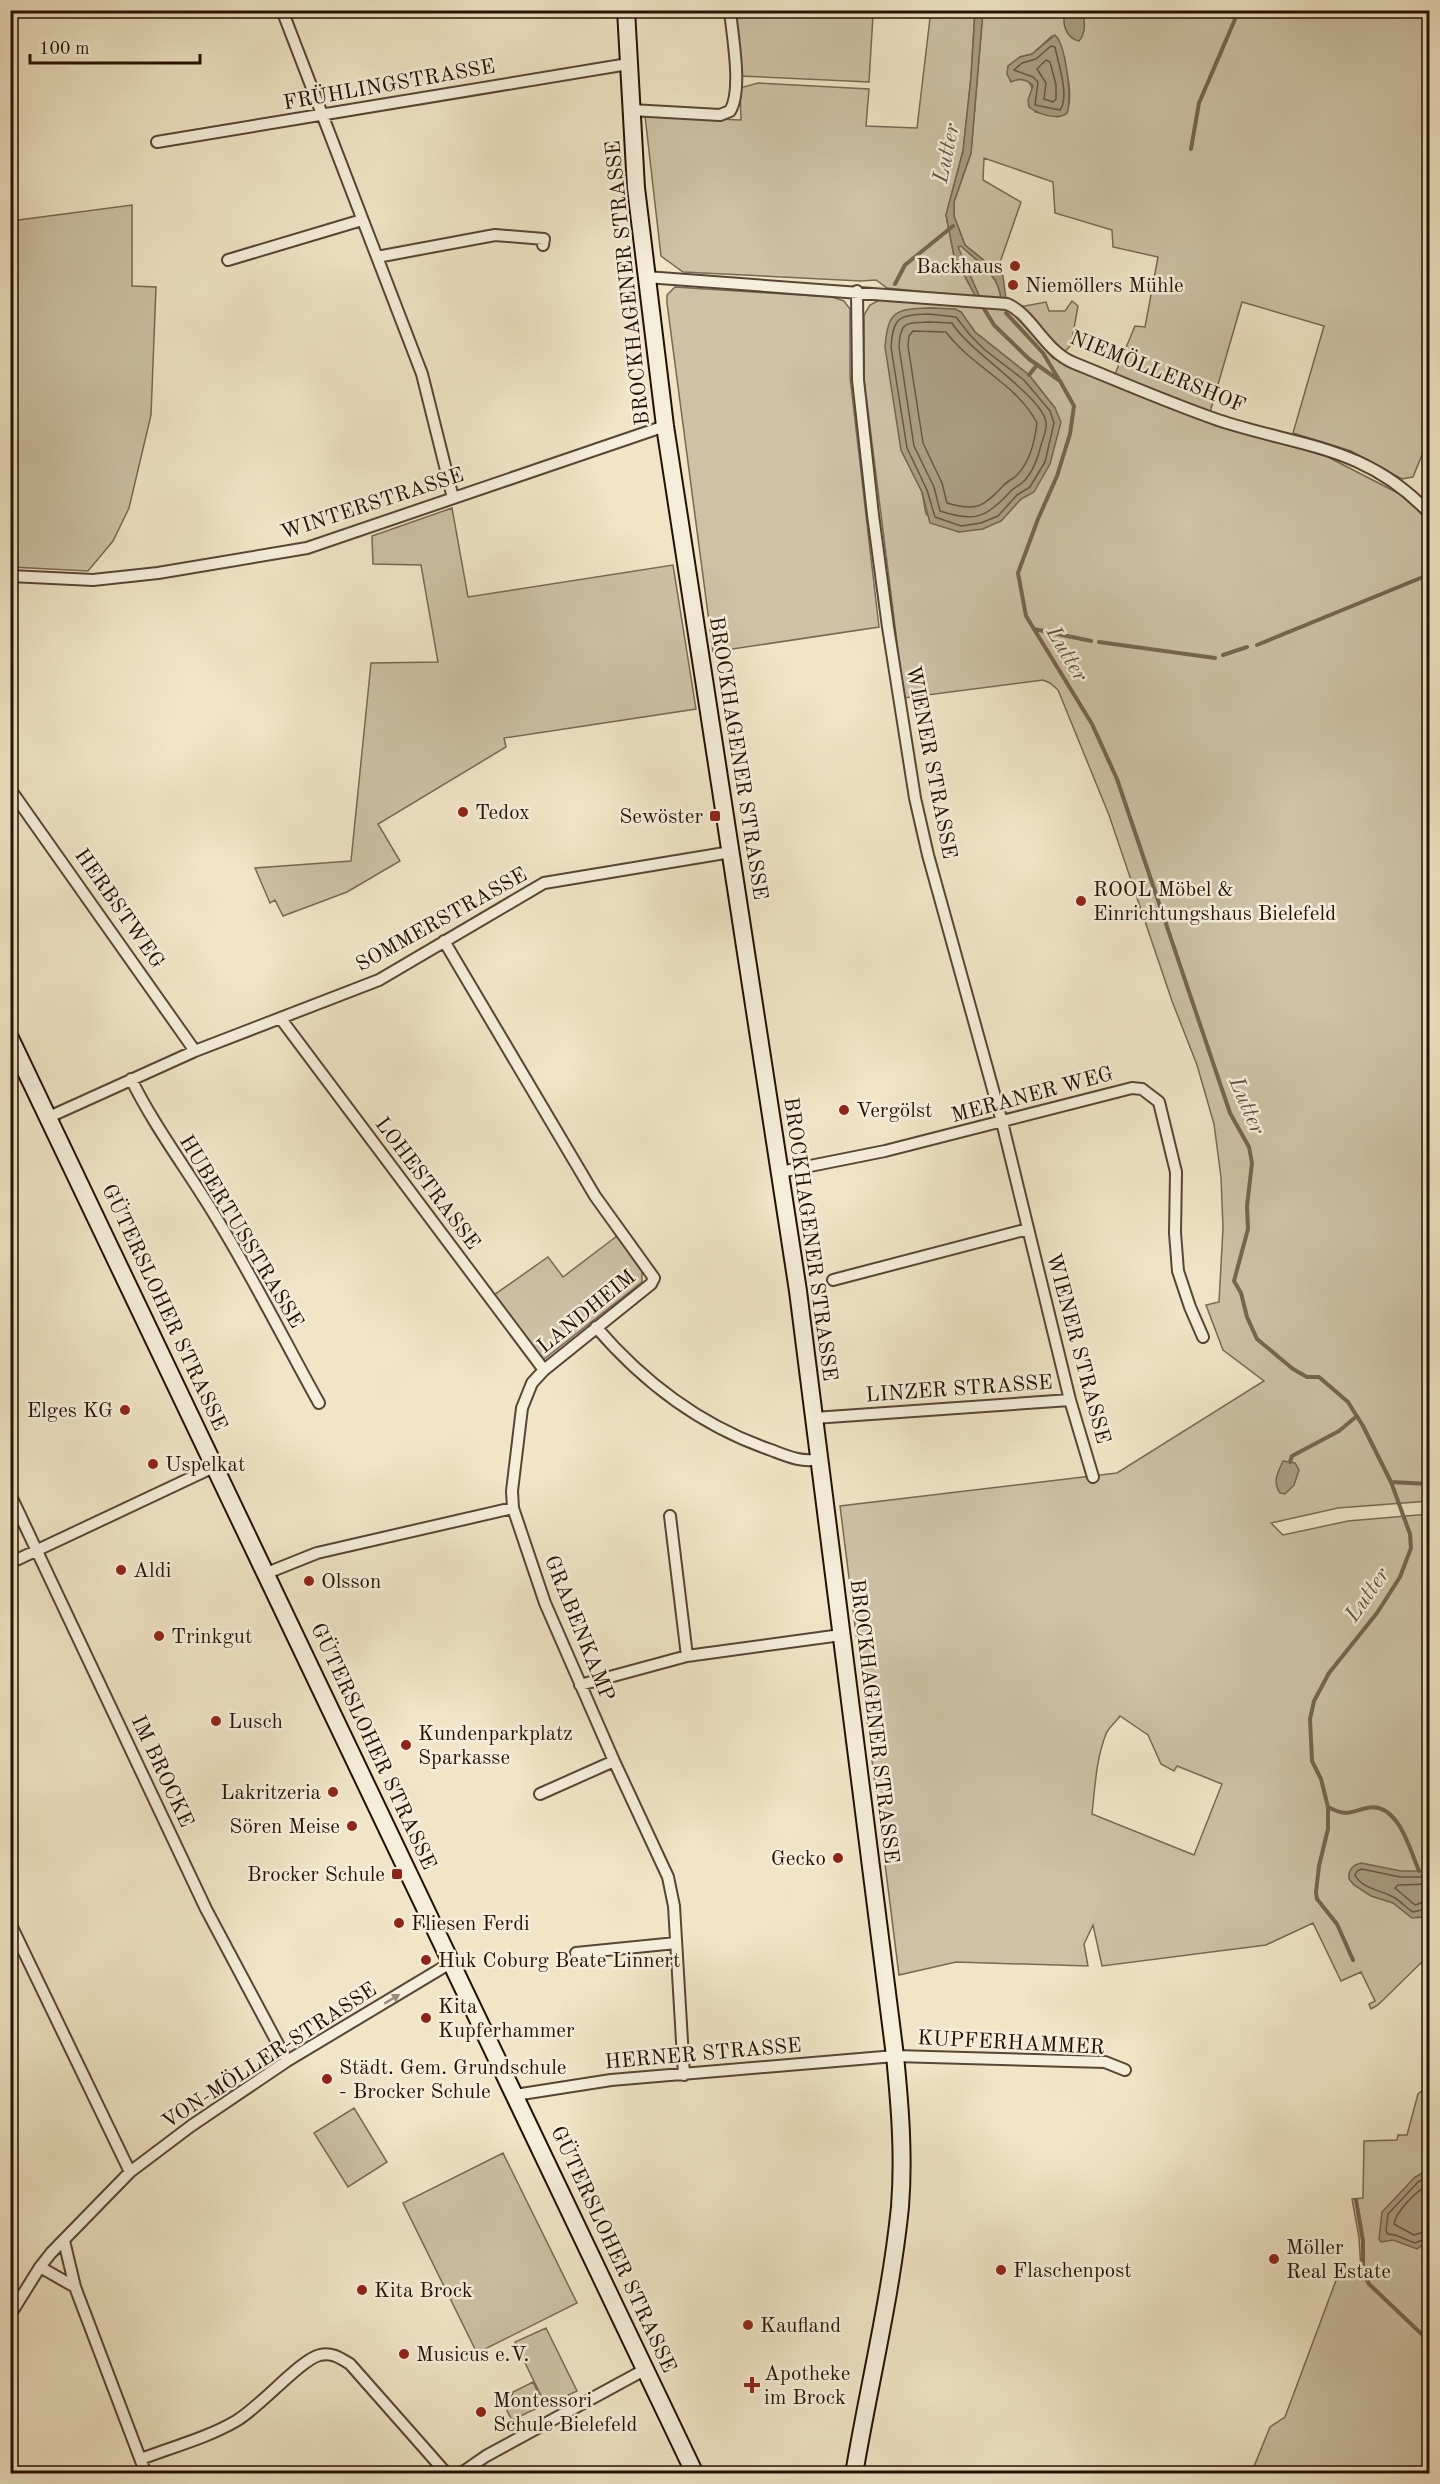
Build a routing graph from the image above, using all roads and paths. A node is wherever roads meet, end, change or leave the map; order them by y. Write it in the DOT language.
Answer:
graph roads {
  1 [pos="282,10"];
  2 [pos="626,10"];
  3 [pos="730,10"];
  4 [pos="628,64"];
  5 [pos="631,110"];
  6 [pos="322,116"];
  7 [pos="157,142"];
  8 [pos="362,220"];
  9 [pos="543,245"];
  10 [pos="377,257"];
  11 [pos="228,260"];
  12 [pos="646,277"];
  13 [pos="857,291"];
  14 [pos="665,426"];
  15 [pos="453,498"];
  16 [pos="1430,514"];
  17 [pos="10,576"];
  18 [pos="10,789"];
  19 [pos="731,852"];
  20 [pos="444,941"];
  21 [pos="281,1019"];
  22 [pos="10,1038"];
  23 [pos="195,1052"];
  24 [pos="131,1079"];
  25 [pos="49,1117"];
  26 [pos="1002,1122"];
  27 [pos="780,1172"];
  28 [pos="1028,1229"];
  29 [pos="833,1280"];
  30 [pos="596,1328"];
  31 [pos="1203,1337"];
  32 [pos="543,1370"];
  33 [pos="1070,1400"];
  34 [pos="319,1403"];
  35 [pos="814,1418"];
  36 [pos="819,1458"];
  37 [pos="216,1466"];
  38 [pos="1093,1477"];
  39 [pos="10,1494"];
  40 [pos="513,1508"];
  41 [pos="670,1516"];
  42 [pos="37,1551"];
  43 [pos="10,1563"];
  44 [pos="267,1573"];
  45 [pos="842,1635"];
  46 [pos="687,1656"];
  47 [pos="580,1685"];
  48 [pos="614,1761"];
  49 [pos="540,1794"];
  50 [pos="10,1923"];
  51 [pos="676,1943"];
  52 [pos="576,1953"];
  53 [pos="452,1962"];
  54 [pos="895,2056"];
  55 [pos="287,2061"];
  56 [pos="1125,2070"];
  57 [pos="684,2075"];
  58 [pos="515,2095"];
  59 [pos="130,2172"];
  60 [pos="64,2241"];
  61 [pos="40,2267"];
  62 [pos="75,2287"];
  63 [pos="10,2315"];
  64 [pos="646,2369"];
  65 [pos="141,2459"];
  66 [pos="10,2463"];
  67 [pos="14,2474"];
  68 [pos="146,2474"];
  69 [pos="447,2474"];
  70 [pos="460,2474"];
  71 [pos="695,2474"];
  72 [pos="854,2474"];
  1 -- 6 [label="street"];
  2 -- 4 [label="main road, BROCKHAGENER STRASSE"];
  3 -- 5 [label="street"];
  4 -- 5 [label="main road, BROCKHAGENER STRASSE"];
  4 -- 6 [label="street, FRÜHLINGSTRASSE"];
  5 -- 12 [label="main road, BROCKHAGENER STRASSE"];
  6 -- 7 [label="street, FRÜHLINGSTRASSE"];
  6 -- 8 [label="street"];
  8 -- 10 [label="street"];
  8 -- 11 [label="street"];
  9 -- 10 [label="street"];
  10 -- 15 [label="street"];
  12 -- 13 [label="street, NIEMÖLLERSHOF"];
  12 -- 14 [label="main road, BROCKHAGENER STRASSE"];
  13 -- 16 [label="street, NIEMÖLLERSHOF"];
  13 -- 26 [label="street, WIENER STRASSE"];
  14 -- 15 [label="street, WINTERSTRASSE"];
  14 -- 19 [label="main road, BROCKHAGENER STRASSE"];
  15 -- 17 [label="street, WINTERSTRASSE"];
  18 -- 23 [label="street, HERBSTWEG"];
  19 -- 20 [label="street, SOMMERSTRASSE"];
  19 -- 27 [label="main road, BROCKHAGENER STRASSE"];
  20 -- 21 [label="street, SOMMERSTRASSE"];
  20 -- 30 [label="street, LANDHEIM"];
  21 -- 23 [label="street, SOMMERSTRASSE"];
  21 -- 32 [label="street, LOHESTRASSE"];
  22 -- 25 [label="main road, GÜTERSLOHER STRASSE"];
  23 -- 24 [label="street, SOMMERSTRASSE"];
  24 -- 25 [label="street, SOMMERSTRASSE"];
  24 -- 34 [label="street, HUBERTUSSTRASSE"];
  25 -- 37 [label="main road, GÜTERSLOHER STRASSE"];
  26 -- 27 [label="street, MERANER WEG"];
  26 -- 28 [label="street, WIENER STRASSE"];
  26 -- 31 [label="street, MERANER WEG"];
  27 -- 35 [label="main road, BROCKHAGENER STRASSE"];
  28 -- 29 [label="street, WIENER STRASSE"];
  28 -- 33 [label="street, WIENER STRASSE"];
  30 -- 32 [label="street, LANDHEIM"];
  30 -- 36 [label="street"];
  32 -- 40 [label="street, LANDHEIM"];
  33 -- 35 [label="street, LINZER STRASSE"];
  33 -- 38 [label="street, WIENER STRASSE"];
  35 -- 36 [label="main road, BROCKHAGENER STRASSE"];
  36 -- 45 [label="main road, BROCKHAGENER STRASSE"];
  37 -- 42 [label="street"];
  37 -- 44 [label="main road, GÜTERSLOHER STRASSE"];
  39 -- 42 [label="street, IM BROCKE"];
  40 -- 44 [label="street"];
  40 -- 47 [label="street, GRABENKAMP"];
  41 -- 46 [label="street"];
  42 -- 43 [label="street"];
  42 -- 55 [label="street, IM BROCKE"];
  44 -- 53 [label="main road, GÜTERSLOHER STRASSE"];
  45 -- 46 [label="street"];
  45 -- 54 [label="main road, BROCKHAGENER STRASSE"];
  46 -- 47 [label="street"];
  47 -- 48 [label="street, GRABENKAMP"];
  48 -- 49 [label="street"];
  48 -- 51 [label="street, GRABENKAMP"];
  50 -- 59 [label="street"];
  51 -- 52 [label="street"];
  51 -- 57 [label="street, GRABENKAMP"];
  55 -- 53 [label="street, VON-MÖLLER-STRASSE, one-way"];
  53 -- 58 [label="main road, GÜTERSLOHER STRASSE"];
  54 -- 56 [label="street, KUPFERHAMMER"];
  54 -- 57 [label="street, HERNER STRASSE"];
  54 -- 72 [label="main road, BROCKHAGENER STRASSE"];
  55 -- 59 [label="street, VON-MÖLLER-STRASSE"];
  57 -- 58 [label="street, HERNER STRASSE"];
  58 -- 64 [label="main road, GÜTERSLOHER STRASSE"];
  59 -- 60 [label="street, VON-MÖLLER-STRASSE"];
  60 -- 61 [label="street, VON-MÖLLER-STRASSE"];
  60 -- 62 [label="street"];
  61 -- 62 [label="street"];
  61 -- 63 [label="street, VON-MÖLLER-STRASSE"];
  62 -- 65 [label="street"];
  64 -- 70 [label="street"];
  64 -- 71 [label="main road, GÜTERSLOHER STRASSE"];
  65 -- 68 [label="street"];
  65 -- 69 [label="street"];
  66 -- 67 [label="street"];
}
